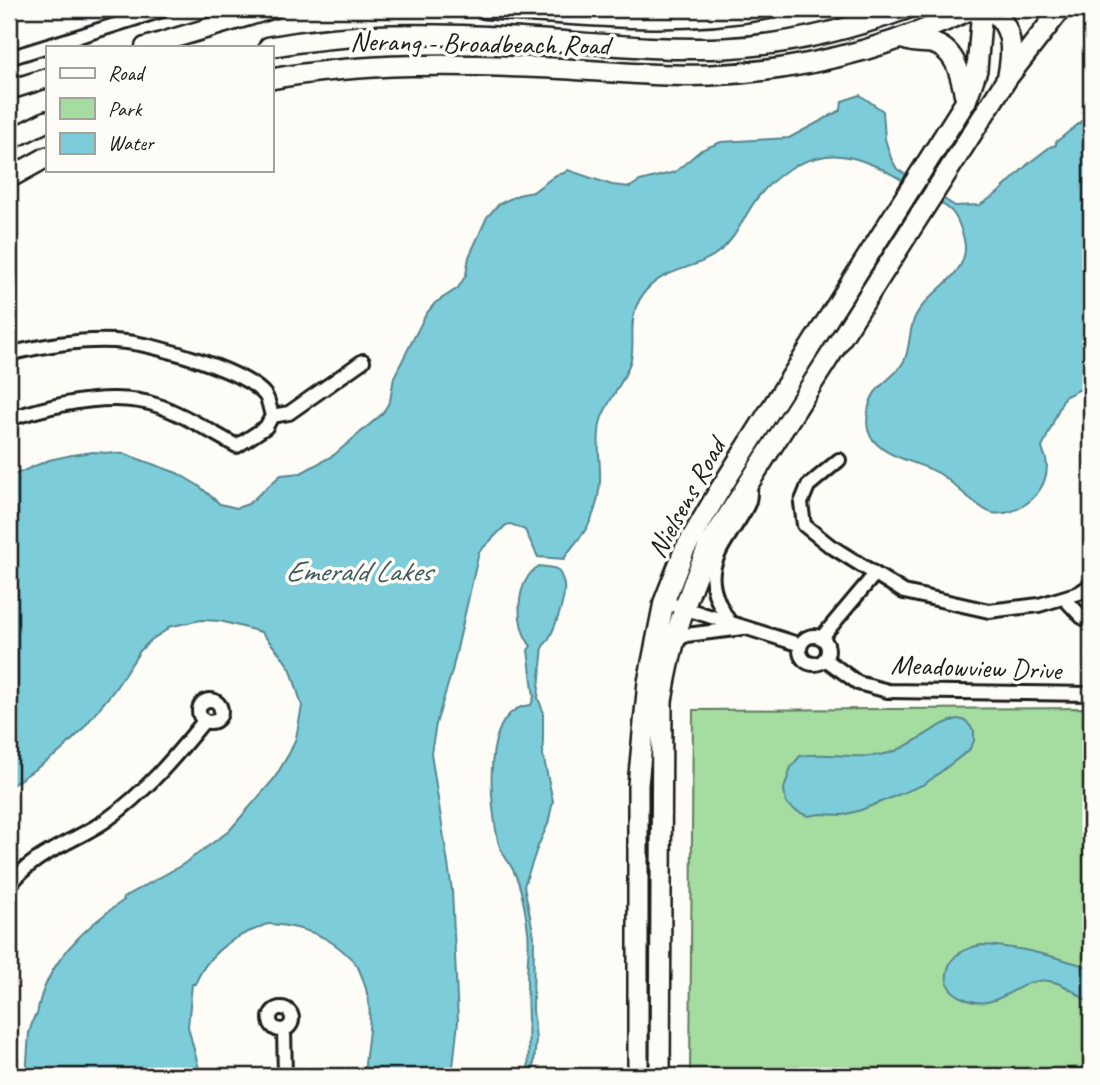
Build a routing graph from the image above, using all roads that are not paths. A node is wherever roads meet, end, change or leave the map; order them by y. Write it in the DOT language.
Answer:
graph roads {
  1 [pos="166,9"];
  2 [pos="272,9"];
  3 [pos="485,9"];
  4 [pos="769,9"];
  5 [pos="906,9"];
  6 [pos="972,9"];
  7 [pos="982,9"];
  8 [pos="990,9"];
  9 [pos="1061,9"];
  10 [pos="904,39"];
  11 [pos="46,46"];
  12 [pos="47,46"];
  13 [pos="148,46"];
  14 [pos="273,47"];
  15 [pos="9,58"];
  16 [pos="1008,76"];
  17 [pos="46,78"];
  18 [pos="273,79"];
  19 [pos="9,90"];
  20 [pos="966,101"];
  21 [pos="46,122"];
  22 [pos="9,141"];
  23 [pos="46,158"];
  24 [pos="9,177"];
  25 [pos="9,354"];
  26 [pos="363,361"];
  27 [pos="272,415"];
  28 [pos="9,419"];
  29 [pos="839,460"];
  30 [pos="750,480"];
  31 [pos="875,574"];
  32 [pos="1091,584"];
  33 [pos="1064,597"];
  34 [pos="674,604"];
  35 [pos="729,621"];
  36 [pos="1091,622"];
  37 [pos="747,628"];
  38 [pos="821,637"];
  39 [pos="672,644"];
  40 [pos="801,645"];
  41 [pos="825,659"];
  42 [pos="1091,694"];
  43 [pos="204,721"];
  44 [pos="9,887"];
  45 [pos="284,1030"];
  46 [pos="285,1076"];
  47 [pos="638,1076"];
  48 [pos="660,1076"];
  1 -- 12 [label="street"];
  2 -- 13 [label="street"];
  3 -- 4 [label="street"];
  5 -- 14 [label="main road, Nerang - Broadbeach Road"];
  6 -- 10 [label="main road, Nerang - Broadbeach Road"];
  7 -- 20 [label="main road, Nielsens Road"];
  8 -- 16 [label="main road"];
  9 -- 16 [label="main road, Nielsens Road"];
  10 -- 18 [label="main road, Nerang - Broadbeach Road"];
  10 -- 20 [label="main road"];
  11 -- 15 [label="street"];
  16 -- 30 [label="main road, Nielsens Road"];
  17 -- 19 [label="street"];
  20 -- 34 [label="main road, Nielsens Road"];
  21 -- 22 [label="main road"];
  23 -- 24 [label="main road"];
  25 -- 27 [label="street"];
  26 -- 27 [label="street"];
  27 -- 28 [label="street"];
  29 -- 31 [label="street"];
  30 -- 34 [label="main road, Nielsens Road"];
  30 -- 35 [label="street"];
  31 -- 33 [label="street"];
  31 -- 38 [label="street"];
  32 -- 33 [label="street"];
  33 -- 36 [label="street"];
  34 -- 35 [label="street"];
  34 -- 39 [label="main road, Nielsens Road"];
  34 -- 47 [label="main road, Nielsens Road"];
  35 -- 37 [label="street"];
  37 -- 39 [label="street"];
  37 -- 40 [label="street"];
  38 -- 40 [label="street"];
  38 -- 41 [label="street"];
  39 -- 48 [label="main road, Nielsens Road"];
  40 -- 41 [label="street"];
  41 -- 42 [label="street, Meadowview Drive"];
  43 -- 44 [label="street"];
  45 -- 46 [label="street"];
}
